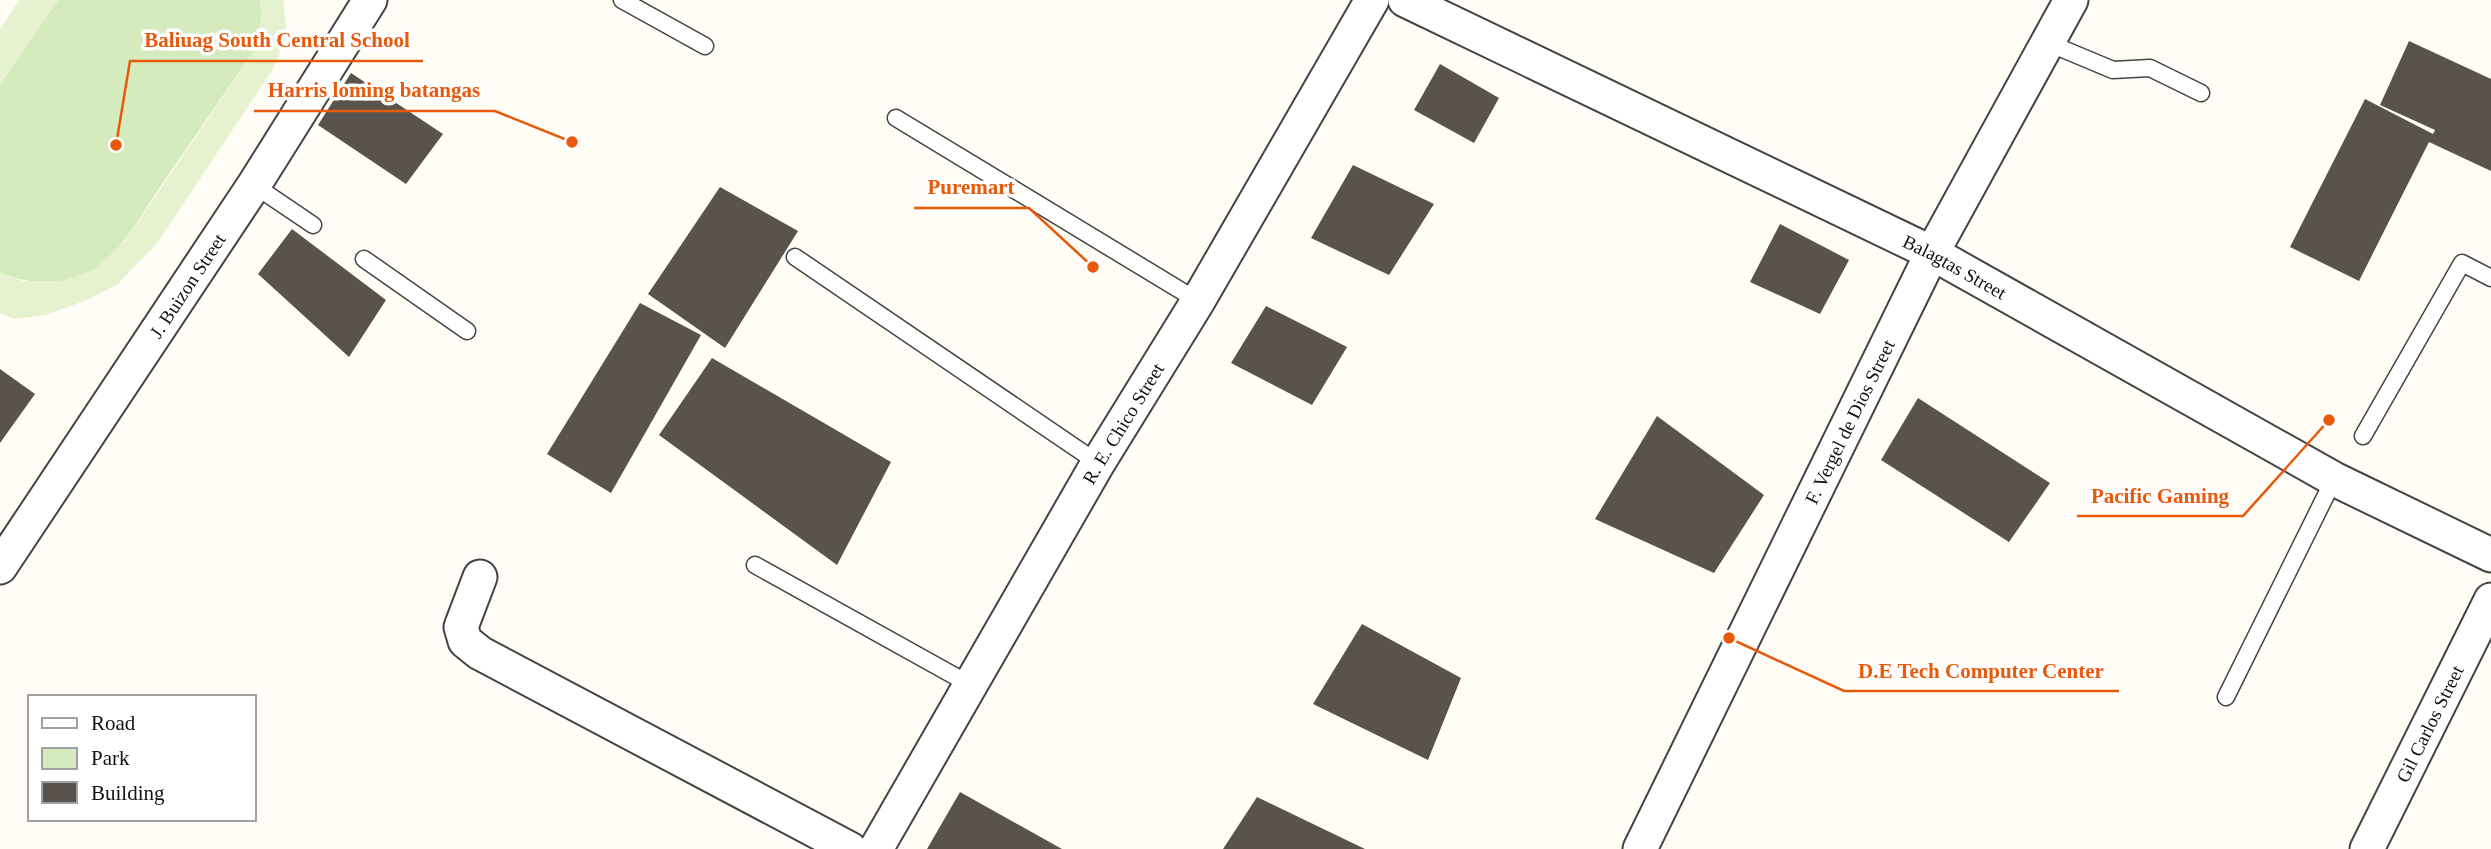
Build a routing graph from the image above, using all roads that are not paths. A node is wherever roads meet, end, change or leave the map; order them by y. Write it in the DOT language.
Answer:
graph roads {
  1 [pos="369,0"];
  2 [pos="622,0"];
  3 [pos="1372,0"];
  4 [pos="1405,0"];
  5 [pos="2071,0"];
  6 [pos="2046,42"];
  7 [pos="705,46"];
  8 [pos="2201,93"];
  9 [pos="896,118"];
  10 [pos="254,185"];
  11 [pos="313,225"];
  12 [pos="1932,253"];
  13 [pos="795,257"];
  14 [pos="363,259"];
  15 [pos="2491,278"];
  16 [pos="1198,301"];
  17 [pos="467,331"];
  18 [pos="2363,436"];
  19 [pos="1098,463"];
  20 [pos="2334,479"];
  21 [pos="2491,555"];
  22 [pos="755,565"];
  23 [pos="0,568"];
  24 [pos="480,577"];
  25 [pos="2491,600"];
  26 [pos="969,684"];
  27 [pos="2226,697"];
  28 [pos="849,849"];
  29 [pos="876,849"];
  30 [pos="1640,849"];
  31 [pos="2367,849"];
  1 -- 10 [label="street, J. Buizon Street"];
  2 -- 7 [label="lane"];
  3 -- 16 [label="street, R. E. Chico Street"];
  4 -- 12 [label="street, Balagtas Street"];
  5 -- 6 [label="street, F. Vergel de Dios Street"];
  6 -- 8 [label="lane"];
  6 -- 12 [label="street, F. Vergel de Dios Street"];
  9 -- 16 [label="lane"];
  10 -- 11 [label="lane"];
  10 -- 23 [label="street, J. Buizon Street"];
  12 -- 20 [label="street, Balagtas Street"];
  12 -- 30 [label="street, F. Vergel de Dios Street"];
  13 -- 19 [label="lane"];
  14 -- 17 [label="lane"];
  15 -- 18 [label="lane"];
  16 -- 19 [label="street, R. E. Chico Street"];
  19 -- 26 [label="street, R. E. Chico Street"];
  20 -- 21 [label="street, Balagtas Street"];
  20 -- 27 [label="lane"];
  22 -- 26 [label="lane"];
  24 -- 28 [label="street"];
  25 -- 31 [label="street, Gil Carlos Street"];
  26 -- 29 [label="street, R. E. Chico Street"];
}
